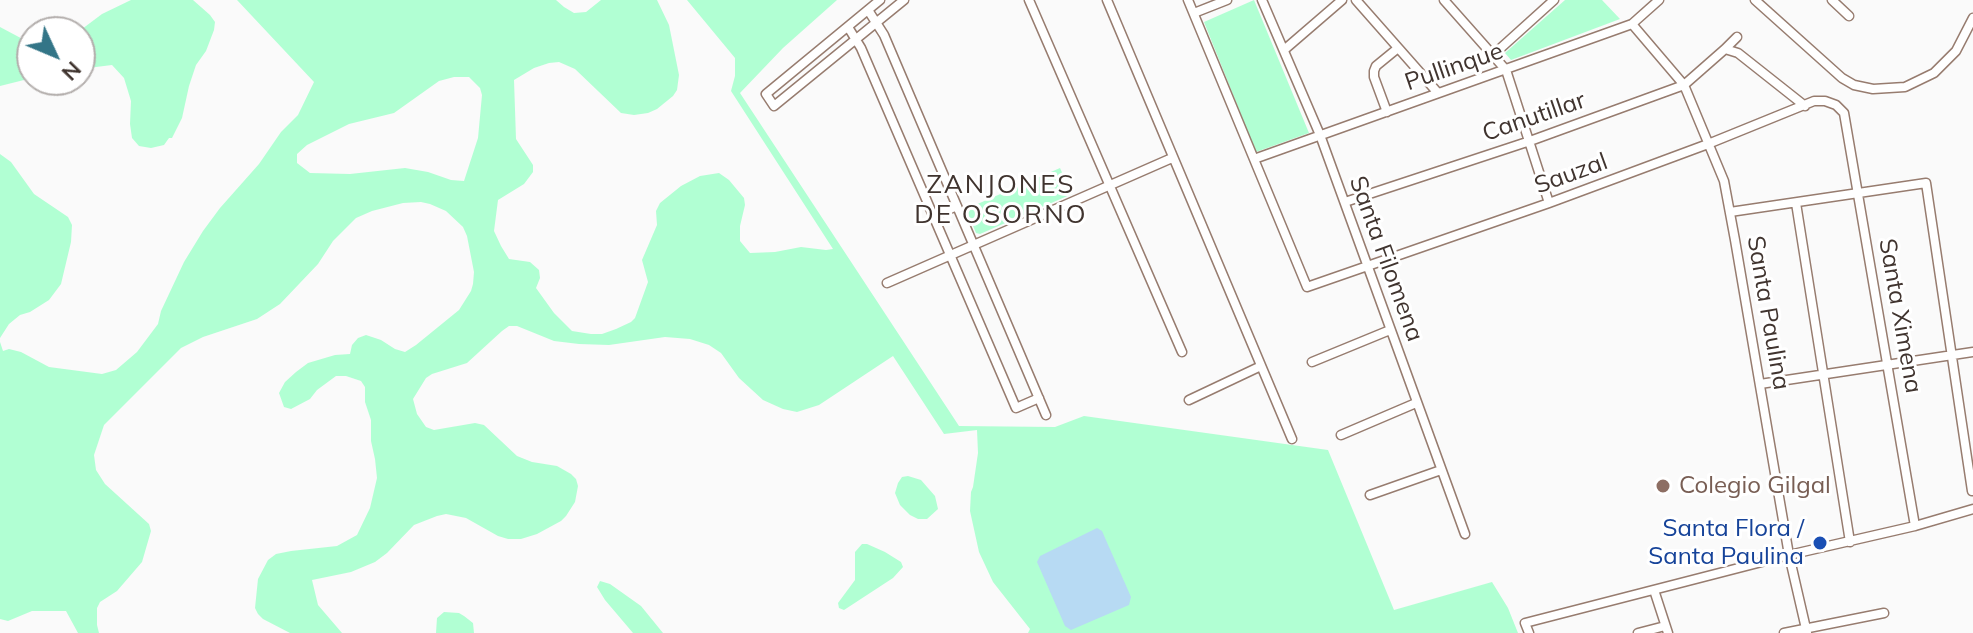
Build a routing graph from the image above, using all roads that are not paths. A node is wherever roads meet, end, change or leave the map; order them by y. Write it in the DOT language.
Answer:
graph roads {
  1 [pos="880,0"];
  2 [pos="904,0"];
  3 [pos="1029,0"];
  4 [pos="1107,0"];
  5 [pos="1188,0"];
  6 [pos="1227,0"];
  7 [pos="1262,0"];
  8 [pos="1342,0"];
  9 [pos="1356,0"];
  10 [pos="1554,0"];
  11 [pos="1659,0"];
  12 [pos="1755,0"];
  13 [pos="1832,0"];
  14 [pos="1449,2"];
  15 [pos="868,10"];
  16 [pos="1194,13"];
  17 [pos="1849,16"];
  18 [pos="1973,18"];
  19 [pos="877,22"];
  20 [pos="1632,24"];
  21 [pos="848,27"];
  22 [pos="1737,37"];
  23 [pos="857,39"];
  24 [pos="1398,48"];
  25 [pos="1725,49"];
  26 [pos="1284,50"];
  27 [pos="1493,55"];
  28 [pos="1506,70"];
  29 [pos="1684,85"];
  30 [pos="1438,93"];
  31 [pos="1805,106"];
  32 [pos="1387,112"];
  33 [pos="1844,113"];
  34 [pos="1320,135"];
  35 [pos="1530,141"];
  36 [pos="1708,144"];
  37 [pos="1172,158"];
  38 [pos="1254,159"];
  39 [pos="1110,185"];
  40 [pos="1859,193"];
  41 [pos="1345,202"];
  42 [pos="1549,203"];
  43 [pos="1796,203"];
  44 [pos="957,206"];
  45 [pos="1730,212"];
  46 [pos="933,216"];
  47 [pos="973,245"];
  48 [pos="950,255"];
  49 [pos="1368,267"];
  50 [pos="887,283"];
  51 [pos="1390,330"];
  52 [pos="1182,352"];
  53 [pos="1973,352"];
  54 [pos="1952,355"];
  55 [pos="1312,362"];
  56 [pos="1888,365"];
  57 [pos="1261,366"];
  58 [pos="1823,376"];
  59 [pos="1760,384"];
  60 [pos="1039,398"];
  61 [pos="1189,400"];
  62 [pos="1416,403"];
  63 [pos="1046,415"];
  64 [pos="1341,435"];
  65 [pos="1292,439"];
  66 [pos="1441,470"];
  67 [pos="1972,491"];
  68 [pos="1370,495"];
  69 [pos="1973,509"];
  70 [pos="1915,526"];
  71 [pos="1465,534"];
  72 [pos="1850,542"];
  73 [pos="1789,555"];
  74 [pos="1654,590"];
  75 [pos="1884,613"];
  76 [pos="1666,630"];
  77 [pos="1806,630"];
  78 [pos="1529,633"];
  79 [pos="1638,633"];
  80 [pos="1784,633"];
  1 -- 15 [label="street"];
  2 -- 19 [label="street"];
  3 -- 39 [label="street"];
  4 -- 37 [label="street"];
  5 -- 16 [label="street"];
  6 -- 16 [label="street"];
  7 -- 26 [label="street, Santa Filomena"];
  8 -- 26 [label="street"];
  9 -- 24 [label="street"];
  10 -- 27 [label="street"];
  11 -- 20 [label="street, Pullinque"];
  12 -- 18 [label="street"];
  13 -- 17 [label="street"];
  14 -- 27 [label="street"];
  15 -- 19 [label="street"];
  15 -- 21 [label="street"];
  16 -- 38 [label="street"];
  19 -- 23 [label="street"];
  19 -- 44 [label="street"];
  20 -- 28 [label="street, Pullinque"];
  20 -- 29 [label="street, Santa Paulina"];
  21 -- 23 [label="street"];
  21 -- 23 [label="street"];
  22 -- 25 [label="street, Canutillar"];
  23 -- 46 [label="street"];
  24 -- 30 [label="street"];
  24 -- 32 [label="street"];
  25 -- 29 [label="street, Canutillar"];
  25 -- 31 [label="street"];
  26 -- 34 [label="street, Santa Filomena"];
  27 -- 28 [label="street"];
  28 -- 30 [label="street, Pullinque"];
  28 -- 35 [label="street"];
  29 -- 35 [label="street, Canutillar"];
  29 -- 36 [label="street, Santa Paulina"];
  30 -- 32 [label="street, Pullinque"];
  31 -- 33 [label="street, Sauzal"];
  31 -- 36 [label="street, Sauzal"];
  32 -- 34 [label="street, Pullinque"];
  33 -- 40 [label="street, Santa Ximena"];
  34 -- 38 [label="street, Pullinque"];
  34 -- 41 [label="street, Santa Filomena"];
  35 -- 41 [label="street, Canutillar"];
  35 -- 42 [label="street"];
  36 -- 42 [label="street, Sauzal"];
  36 -- 45 [label="street, Santa Paulina"];
  37 -- 39 [label="street"];
  37 -- 57 [label="street"];
  38 -- 49 [label="street, Sauzal"];
  39 -- 47 [label="street"];
  39 -- 52 [label="street"];
  40 -- 43 [label="street"];
  40 -- 54 [label="street"];
  40 -- 56 [label="street, Santa Ximena"];
  41 -- 49 [label="street, Santa Filomena"];
  42 -- 49 [label="street, Sauzal"];
  43 -- 45 [label="street"];
  43 -- 58 [label="street"];
  44 -- 46 [label="street"];
  44 -- 47 [label="street"];
  45 -- 59 [label="street, Santa Paulina"];
  46 -- 48 [label="street"];
  47 -- 48 [label="street"];
  47 -- 60 [label="street"];
  48 -- 50 [label="street"];
  48 -- 60 [label="street"];
  49 -- 51 [label="street, Santa Filomena"];
  51 -- 55 [label="street"];
  51 -- 62 [label="street, Santa Filomena"];
  53 -- 54 [label="street"];
  54 -- 56 [label="street"];
  54 -- 67 [label="street"];
  56 -- 58 [label="street"];
  56 -- 70 [label="street, Santa Ximena"];
  57 -- 61 [label="street"];
  57 -- 65 [label="street"];
  58 -- 59 [label="street"];
  58 -- 72 [label="street"];
  59 -- 73 [label="street, Santa Paulina"];
  60 -- 63 [label="street"];
  62 -- 64 [label="street"];
  62 -- 66 [label="street, Santa Filomena"];
  66 -- 68 [label="street"];
  66 -- 71 [label="street, Santa Filomena"];
  69 -- 70 [label="street"];
  70 -- 72 [label="street"];
  72 -- 73 [label="street"];
  73 -- 74 [label="street"];
  73 -- 77 [label="street, Santa Paulina"];
  74 -- 76 [label="street"];
  74 -- 78 [label="street"];
  75 -- 77 [label="street"];
  76 -- 79 [label="street"];
  77 -- 80 [label="street"];
}
